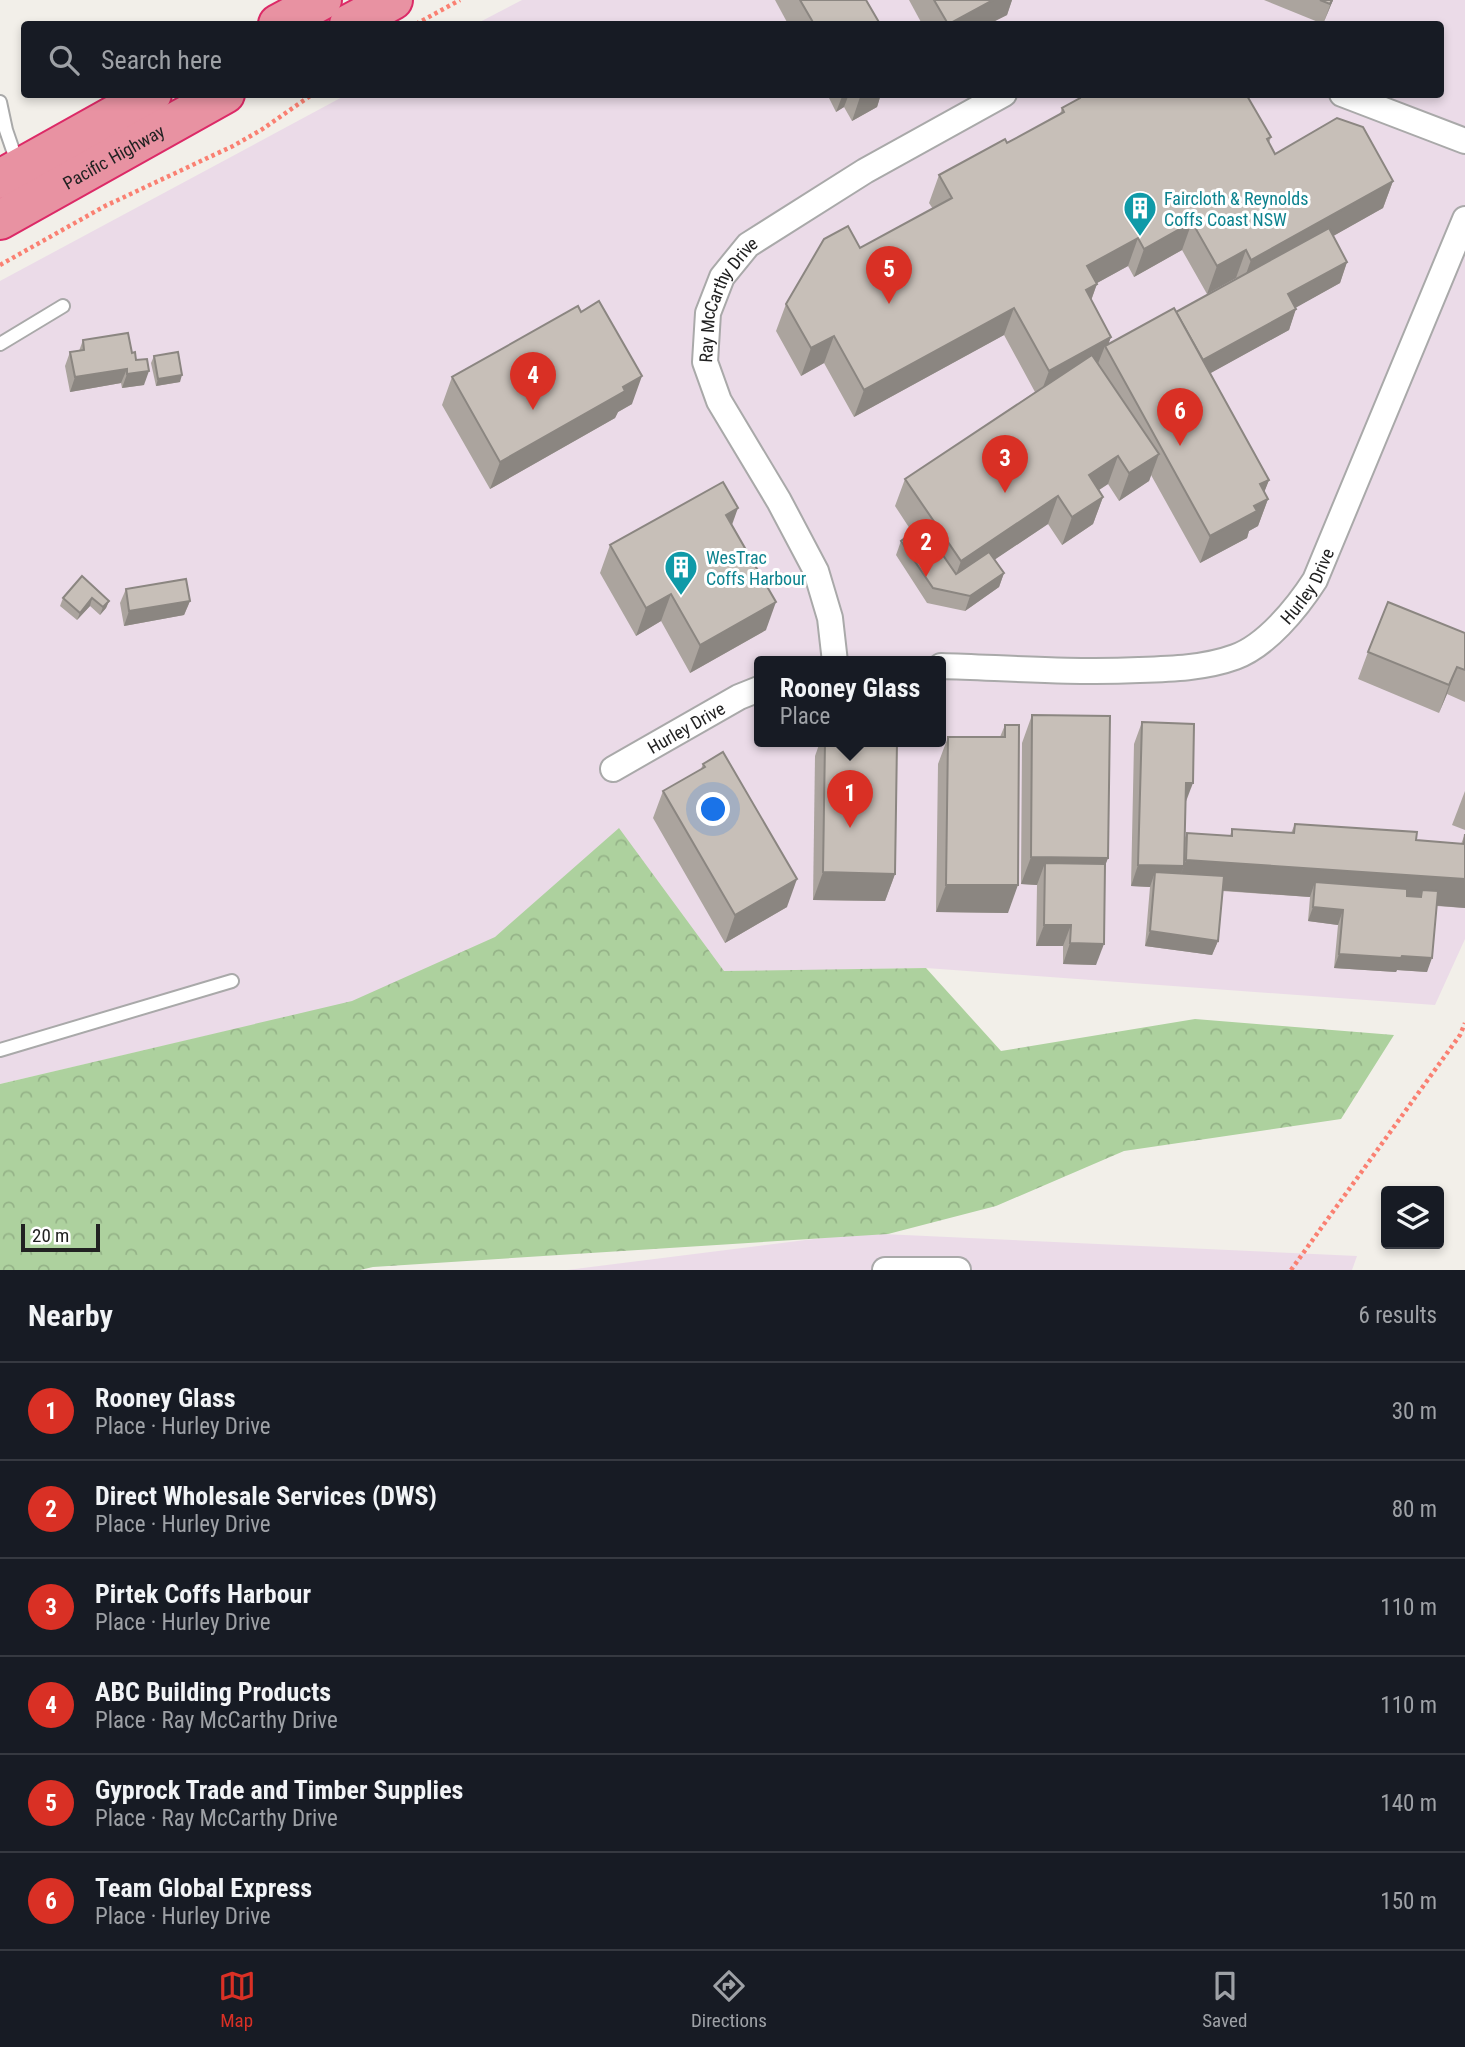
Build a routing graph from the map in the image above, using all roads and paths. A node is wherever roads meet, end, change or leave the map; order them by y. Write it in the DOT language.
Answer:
graph roads {
  1 [pos="322,0"];
  2 [pos="393,0"];
  3 [pos="460,0"];
  4 [pos="284,21"];
  5 [pos="354,21"];
  6 [pos="422,21"];
  7 [pos="145,98"];
  8 [pos="218,98"];
  9 [pos="307,98"];
  10 [pos="997,98"];
  11 [pos="1352,98"];
  12 [pos="0,102"];
  13 [pos="1465,141"];
  14 [pos="10,174"];
  15 [pos="1465,219"];
  16 [pos="0,220"];
  17 [pos="0,265"];
  18 [pos="63,306"];
  19 [pos="0,344"];
  20 [pos="834,656"];
  21 [pos="946,666"];
  22 [pos="754,691"];
  23 [pos="613,769"];
  24 [pos="232,981"];
  25 [pos="1465,1023"];
  26 [pos="0,1050"];
  27 [pos="885,1270"];
  28 [pos="958,1270"];
  29 [pos="1291,1270"];
  1 -- 4 [label="highway"];
  2 -- 5 [label="highway"];
  3 -- 6 [label="path"];
  7 -- 14 [label="highway, Pacific Highway"];
  8 -- 16 [label="highway, Pacific Highway"];
  9 -- 17 [label="path"];
  10 -- 20 [label="street, Ray McCarthy Drive"];
  11 -- 13 [label="street"];
  12 -- 14 [label="lane"];
  15 -- 21 [label="street, Hurley Drive"];
  18 -- 19 [label="lane"];
  22 -- 23 [label="street, Hurley Drive"];
  24 -- 26 [label="lane"];
  25 -- 29 [label="path"];
  27 -- 28 [label="street"];
}
